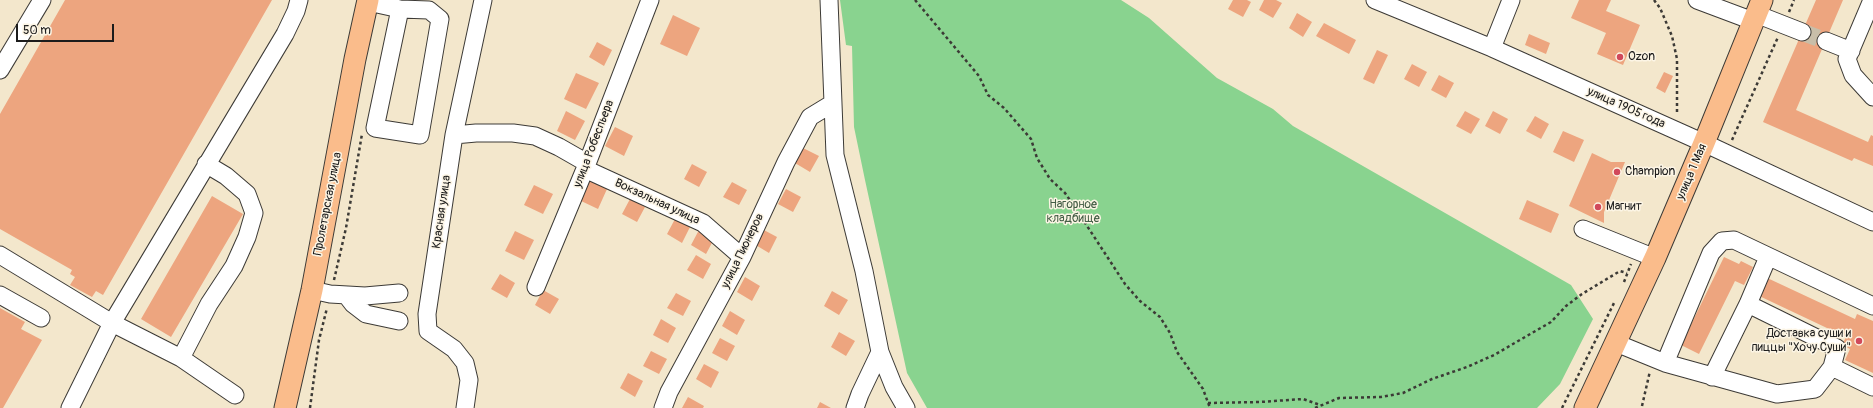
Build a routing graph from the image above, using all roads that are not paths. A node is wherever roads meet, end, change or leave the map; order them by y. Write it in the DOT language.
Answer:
graph roads {
  1 [pos="42,0"];
  2 [pos="299,0"];
  3 [pos="483,0"];
  4 [pos="650,0"];
  5 [pos="829,0"];
  6 [pos="1375,0"];
  7 [pos="1511,0"];
  8 [pos="1697,0"];
  9 [pos="1872,0"];
  10 [pos="368,1"];
  11 [pos="400,9"];
  12 [pos="1757,12"];
  13 [pos="1802,32"];
  14 [pos="1826,41"];
  15 [pos="1492,48"];
  16 [pos="1850,51"];
  17 [pos="0,70"];
  18 [pos="1873,97"];
  19 [pos="833,103"];
  20 [pos="454,135"];
  21 [pos="1704,143"];
  22 [pos="206,164"];
  23 [pos="586,166"];
  24 [pos="1873,222"];
  25 [pos="1583,229"];
  26 [pos="1646,254"];
  27 [pos="0,255"];
  28 [pos="742,257"];
  29 [pos="1768,257"];
  30 [pos="536,287"];
  31 [pos="329,293"];
  32 [pos="399,293"];
  33 [pos="0,295"];
  34 [pos="1748,304"];
  35 [pos="1873,306"];
  36 [pos="41,318"];
  37 [pos="399,321"];
  38 [pos="112,323"];
  39 [pos="1616,343"];
  40 [pos="880,352"];
  41 [pos="182,358"];
  42 [pos="1658,364"];
  43 [pos="1832,367"];
  44 [pos="1712,377"];
  45 [pos="1873,387"];
  46 [pos="236,395"];
  47 [pos="70,408"];
  48 [pos="285,408"];
  49 [pos="465,408"];
  50 [pos="663,408"];
  51 [pos="855,408"];
  52 [pos="906,408"];
  53 [pos="1585,408"];
  1 -- 17 [label="street"];
  2 -- 22 [label="street"];
  3 -- 20 [label="street, Красная улица"];
  4 -- 23 [label="street, улица Робеспьера"];
  5 -- 19 [label="street"];
  6 -- 15 [label="street, улица 1905 года"];
  7 -- 15 [label="street"];
  8 -- 12 [label="street"];
  9 -- 16 [label="street"];
  10 -- 11 [label="street"];
  10 -- 31 [label="main road, Пролетарская улица"];
  11 -- 11 [label="street"];
  12 -- 13 [label="street"];
  12 -- 21 [label="main road, улица 1 Мая"];
  14 -- 16 [label="street"];
  15 -- 21 [label="street, улица 1905 года"];
  16 -- 18 [label="street"];
  19 -- 28 [label="street, улица Пионеров"];
  19 -- 40 [label="street"];
  20 -- 23 [label="street, Вокзальная улица"];
  20 -- 49 [label="street, Красная улица"];
  21 -- 24 [label="street, улица 1905 года"];
  21 -- 26 [label="main road, улица 1 Мая"];
  22 -- 38 [label="street"];
  22 -- 41 [label="street"];
  23 -- 28 [label="street, Вокзальная улица"];
  23 -- 30 [label="street, улица Робеспьера"];
  25 -- 26 [label="street"];
  26 -- 39 [label="main road, улица 1 Мая"];
  27 -- 38 [label="street"];
  28 -- 50 [label="street, улица Пионеров"];
  29 -- 34 [label="street"];
  29 -- 35 [label="street"];
  29 -- 42 [label="street"];
  31 -- 32 [label="street"];
  31 -- 37 [label="street"];
  31 -- 48 [label="main road, Пролетарская улица"];
  33 -- 36 [label="street"];
  34 -- 43 [label="street"];
  34 -- 44 [label="street"];
  38 -- 41 [label="street"];
  38 -- 47 [label="street"];
  39 -- 42 [label="street"];
  39 -- 53 [label="main road, улица 1 Мая"];
  40 -- 51 [label="street"];
  40 -- 52 [label="street"];
  41 -- 46 [label="street"];
  42 -- 44 [label="street"];
  43 -- 44 [label="street"];
  43 -- 45 [label="street"];
}
